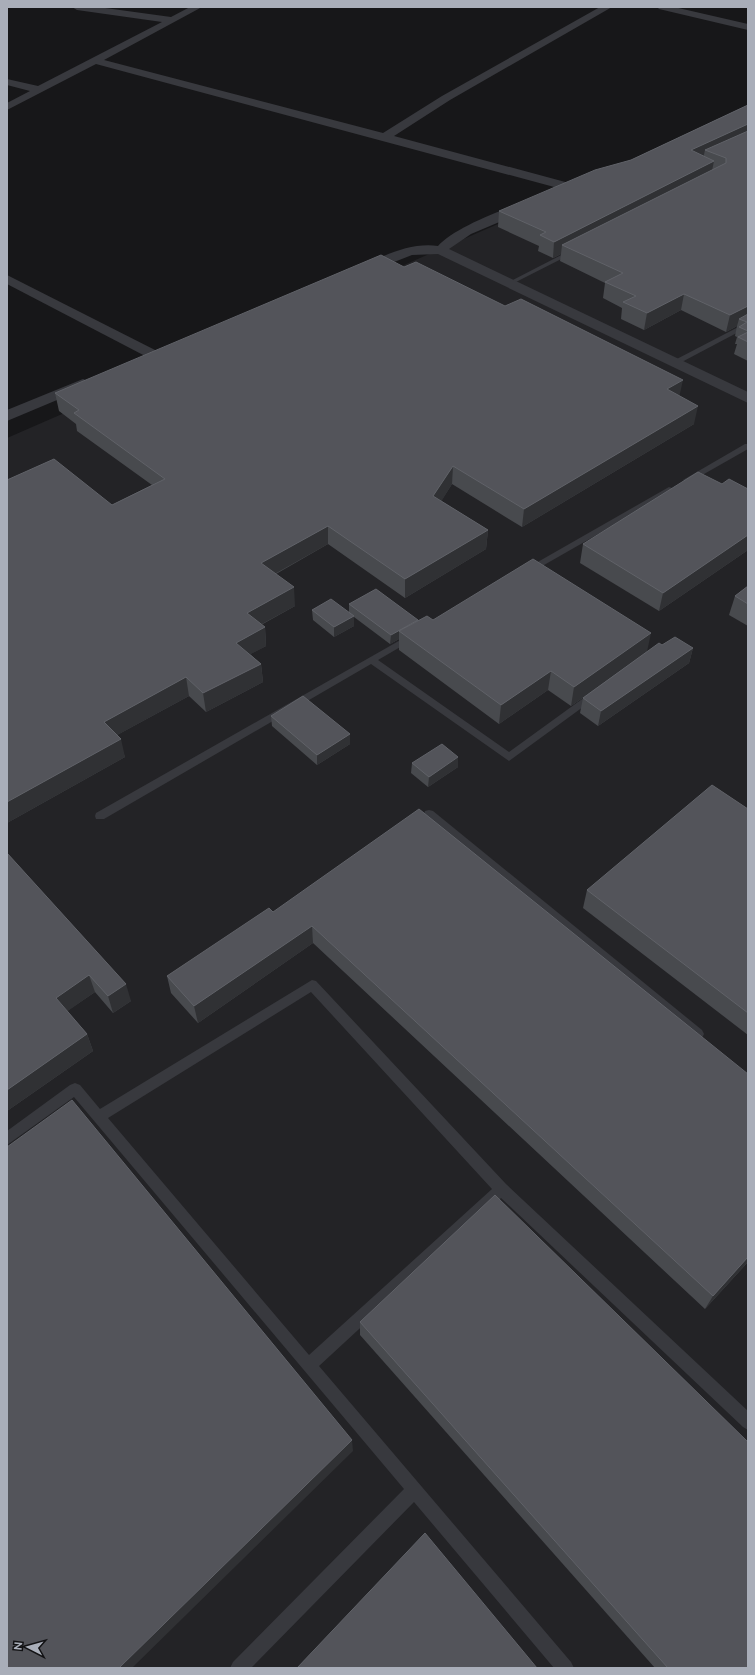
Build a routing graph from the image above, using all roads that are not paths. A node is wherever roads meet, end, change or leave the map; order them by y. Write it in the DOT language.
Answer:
graph roads {
  1 [pos="77,7"];
  2 [pos="140,7"];
  3 [pos="197,7"];
  4 [pos="607,7"];
  5 [pos="662,7"];
  6 [pos="129,15"];
  7 [pos="171,20"];
  8 [pos="748,27"];
  9 [pos="94,61"];
  10 [pos="7,82"];
  11 [pos="40,90"];
  12 [pos="7,107"];
  13 [pos="385,137"];
  14 [pos="604,177"];
  15 [pos="569,188"];
  16 [pos="555,194"];
  17 [pos="540,200"];
  18 [pos="581,247"];
  19 [pos="441,250"];
  20 [pos="352,275"];
  21 [pos="7,279"];
  22 [pos="512,282"];
  23 [pos="748,324"];
  24 [pos="169,349"];
  25 [pos="154,355"];
  26 [pos="140,361"];
  27 [pos="675,362"];
  28 [pos="97,378"];
  29 [pos="748,398"];
  30 [pos="7,416"];
  31 [pos="748,446"];
  32 [pos="522,574"];
  33 [pos="419,632"];
  34 [pos="371,660"];
  35 [pos="604,689"];
  36 [pos="430,814"];
  37 [pos="100,816"];
  38 [pos="705,1040"];
  39 [pos="98,1117"];
  40 [pos="7,1139"];
  41 [pos="501,1189"];
  42 [pos="309,1365"];
  43 [pos="748,1422"];
  44 [pos="414,1490"];
  45 [pos="239,1668"];
  46 [pos="565,1668"];
  1 -- 6 [label="street"];
  2 -- 6 [label="street"];
  3 -- 7 [label="street"];
  4 -- 13 [label="street"];
  5 -- 8 [label="street"];
  6 -- 7 [label="street"];
  7 -- 9 [label="street"];
  9 -- 11 [label="street"];
  9 -- 13 [label="street"];
  10 -- 11 [label="street"];
  11 -- 12 [label="street"];
  13 -- 15 [label="street"];
  14 -- 15 [label="street"];
  15 -- 16 [label="street"];
  17 -- 19 [label="street"];
  18 -- 22 [label="lane"];
  19 -- 20 [label="street"];
  19 -- 22 [label="street"];
  21 -- 25 [label="street"];
  22 -- 27 [label="street"];
  23 -- 27 [label="lane"];
  24 -- 25 [label="street"];
  25 -- 26 [label="street"];
  27 -- 29 [label="street"];
  28 -- 30 [label="street"];
  31 -- 32 [label="lane"];
  33 -- 34 [label="lane"];
  34 -- 35 [label="lane"];
  34 -- 37 [label="lane"];
  36 -- 38 [label="lane"];
  39 -- 40 [label="lane"];
  39 -- 41 [label="lane"];
  39 -- 42 [label="lane"];
  41 -- 42 [label="lane"];
  41 -- 43 [label="lane"];
  42 -- 44 [label="lane"];
  44 -- 45 [label="lane"];
  44 -- 46 [label="lane"];
}
